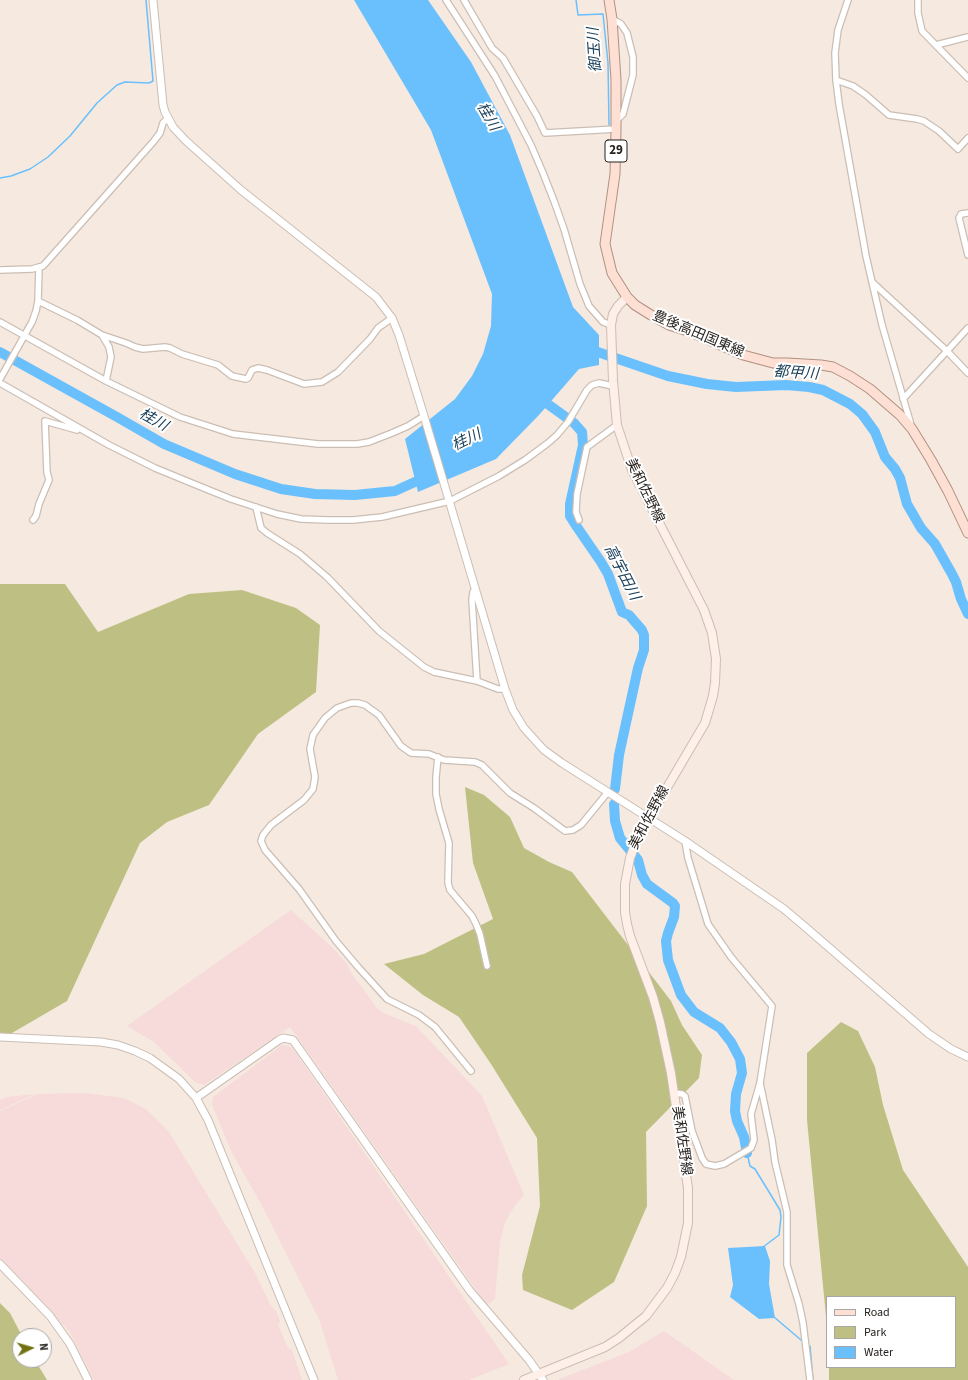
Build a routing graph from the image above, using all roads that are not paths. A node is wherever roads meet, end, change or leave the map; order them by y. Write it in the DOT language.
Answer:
graph roads {
  1 [pos="153,0"];
  2 [pos="446,0"];
  3 [pos="464,0"];
  4 [pos="609,0"];
  5 [pos="848,0"];
  6 [pos="918,0"];
  7 [pos="612,19"];
  8 [pos="968,37"];
  9 [pos="936,45"];
  10 [pos="968,78"];
  11 [pos="836,80"];
  12 [pos="168,118"];
  13 [pos="616,125"];
  14 [pos="968,138"];
  15 [pos="968,213"];
  16 [pos="968,254"];
  17 [pos="39,267"];
  18 [pos="0,270"];
  19 [pos="872,282"];
  20 [pos="627,297"];
  21 [pos="38,301"];
  22 [pos="392,318"];
  23 [pos="0,322"];
  24 [pos="968,328"];
  25 [pos="610,329"];
  26 [pos="102,335"];
  27 [pos="24,337"];
  28 [pos="947,351"];
  29 [pos="968,373"];
  30 [pos="0,379"];
  31 [pos="106,381"];
  32 [pos="0,383"];
  33 [pos="613,384"];
  34 [pos="903,399"];
  35 [pos="425,417"];
  36 [pos="617,425"];
  37 [pos="912,429"];
  38 [pos="85,432"];
  39 [pos="449,499"];
  40 [pos="256,507"];
  41 [pos="33,520"];
  42 [pos="579,520"];
  43 [pos="968,533"];
  44 [pos="475,589"];
  45 [pos="477,681"];
  46 [pos="505,689"];
  47 [pos="438,757"];
  48 [pos="608,792"];
  49 [pos="648,818"];
  50 [pos="685,841"];
  51 [pos="487,966"];
  52 [pos="0,1037"];
  53 [pos="968,1057"];
  54 [pos="471,1071"];
  55 [pos="760,1083"];
  56 [pos="674,1093"];
  57 [pos="196,1098"];
  58 [pos="0,1264"];
  59 [pos="541,1377"];
  60 [pos="88,1380"];
  61 [pos="314,1380"];
  62 [pos="524,1380"];
  63 [pos="810,1380"];
  1 -- 12 [label="street"];
  2 -- 25 [label="street"];
  3 -- 13 [label="street"];
  4 -- 7 [label="main road, 豊後高田国東線 / 29"];
  5 -- 11 [label="street"];
  6 -- 9 [label="street"];
  7 -- 13 [label="main road, 豊後高田国東線 / 29"];
  7 -- 13 [label="street"];
  8 -- 9 [label="street"];
  9 -- 10 [label="street"];
  11 -- 14 [label="street"];
  11 -- 19 [label="street"];
  12 -- 17 [label="street"];
  12 -- 22 [label="street"];
  13 -- 20 [label="main road, 豊後高田国東線 / 29"];
  15 -- 16 [label="street"];
  17 -- 18 [label="street"];
  17 -- 21 [label="street"];
  19 -- 28 [label="street"];
  19 -- 34 [label="street"];
  20 -- 25 [label="main road, 美和佐野線"];
  20 -- 37 [label="main road, 豊後高田国東線 / 29"];
  21 -- 26 [label="street"];
  21 -- 27 [label="street"];
  22 -- 26 [label="street"];
  22 -- 35 [label="street"];
  23 -- 27 [label="street"];
  24 -- 28 [label="street"];
  25 -- 33 [label="main road, 美和佐野線"];
  26 -- 31 [label="street"];
  27 -- 30 [label="street"];
  27 -- 31 [label="street"];
  28 -- 29 [label="street"];
  28 -- 34 [label="street"];
  31 -- 35 [label="street"];
  32 -- 38 [label="street"];
  33 -- 36 [label="main road, 美和佐野線"];
  33 -- 39 [label="street"];
  34 -- 37 [label="street"];
  35 -- 39 [label="street"];
  36 -- 42 [label="street"];
  36 -- 49 [label="main road, 美和佐野線"];
  37 -- 43 [label="main road, 豊後高田国東線 / 29"];
  38 -- 40 [label="street"];
  38 -- 41 [label="street"];
  39 -- 40 [label="street"];
  39 -- 44 [label="street"];
  40 -- 45 [label="street"];
  44 -- 45 [label="street"];
  44 -- 46 [label="street"];
  45 -- 46 [label="street"];
  46 -- 48 [label="street"];
  47 -- 48 [label="street"];
  47 -- 51 [label="street"];
  47 -- 54 [label="street"];
  48 -- 49 [label="street"];
  49 -- 50 [label="street"];
  49 -- 56 [label="main road, 美和佐野線"];
  50 -- 53 [label="street"];
  50 -- 55 [label="street"];
  52 -- 57 [label="street"];
  55 -- 56 [label="street"];
  55 -- 63 [label="street"];
  56 -- 59 [label="main road, 美和佐野線"];
  57 -- 59 [label="street"];
  57 -- 61 [label="street"];
  58 -- 60 [label="street"];
  59 -- 62 [label="main road, 美和佐野線"];
}
